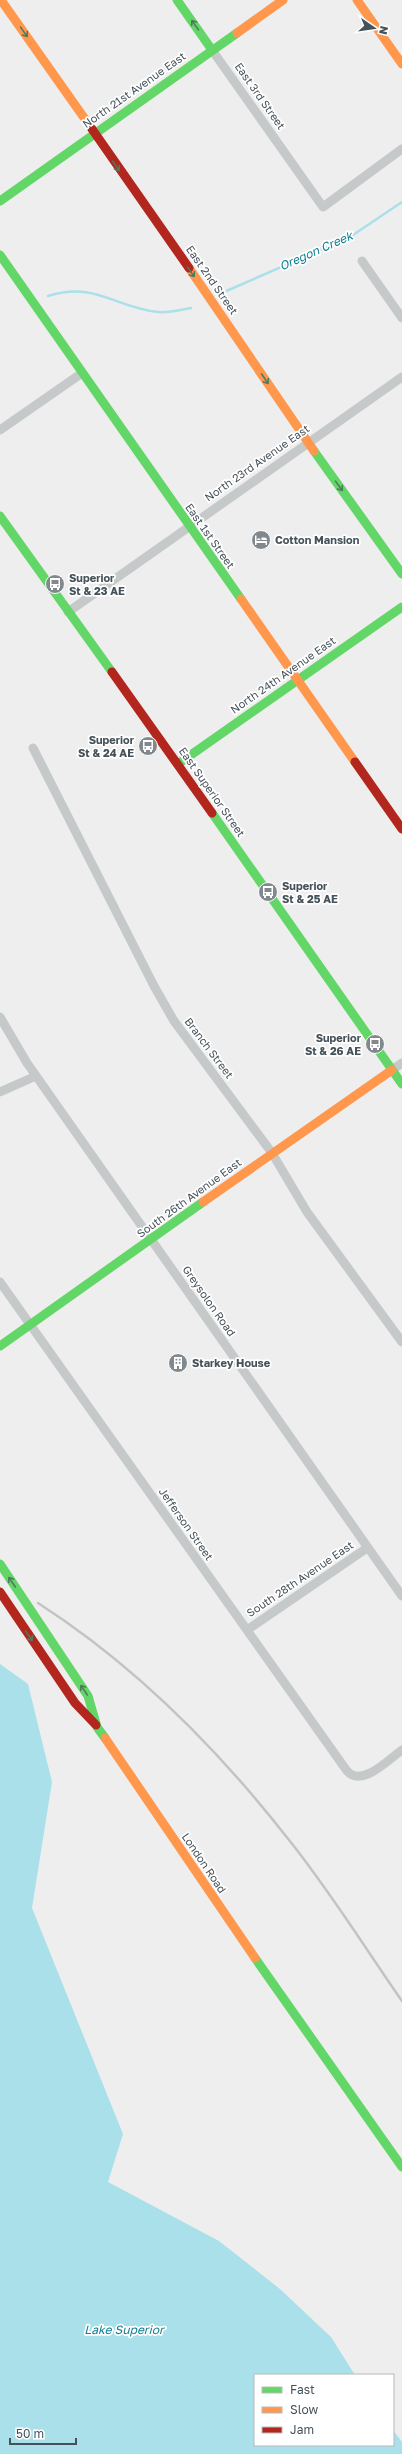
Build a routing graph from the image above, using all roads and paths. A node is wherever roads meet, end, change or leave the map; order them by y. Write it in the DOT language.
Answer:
graph roads {
  1 [pos="1,0"];
  2 [pos="177,0"];
  3 [pos="283,0"];
  4 [pos="358,0"];
  5 [pos="212,50"];
  6 [pos="402,64"];
  7 [pos="94,134"];
  8 [pos="402,148"];
  9 [pos="0,201"];
  10 [pos="0,255"];
  11 [pos="362,261"];
  12 [pos="402,318"];
  13 [pos="82,373"];
  14 [pos="402,377"];
  15 [pos="0,430"];
  16 [pos="308,443"];
  17 [pos="0,516"];
  18 [pos="188,525"];
  19 [pos="402,574"];
  20 [pos="402,607"];
  21 [pos="68,612"];
  22 [pos="296,680"];
  23 [pos="33,748"];
  24 [pos="178,764"];
  25 [pos="402,829"];
  26 [pos="0,1017"];
  27 [pos="402,1063"];
  28 [pos="392,1070"];
  29 [pos="36,1076"];
  30 [pos="402,1084"];
  31 [pos="0,1092"];
  32 [pos="272,1153"];
  33 [pos="151,1239"];
  34 [pos="0,1282"];
  35 [pos="30,1326"];
  36 [pos="402,1342"];
  37 [pos="0,1346"];
  38 [pos="367,1548"];
  39 [pos="0,1564"];
  40 [pos="0,1592"];
  41 [pos="402,1596"];
  42 [pos="247,1630"];
  43 [pos="97,1727"];
  44 [pos="402,1750"];
  45 [pos="402,2167"];
  1 -- 7 [label="main road, East 2nd Street, one-way"];
  5 -- 2 [label="main road, East 3rd Street, one-way"];
  3 -- 5 [label="main road, North 21st Avenue East"];
  4 -- 6 [label="main road"];
  5 -- 7 [label="main road, North 21st Avenue East"];
  5 -- 8 [label="street, East 3rd Street"];
  7 -- 9 [label="main road, North 21st Avenue East"];
  7 -- 16 [label="main road, East 2nd Street, one-way"];
  10 -- 13 [label="main road, East 1st Street"];
  11 -- 12 [label="street"];
  13 -- 15 [label="street"];
  13 -- 18 [label="main road, East 1st Street"];
  14 -- 16 [label="street, North 23rd Avenue East"];
  16 -- 18 [label="street, North 23rd Avenue East"];
  16 -- 19 [label="main road, East 2nd Street, one-way"];
  17 -- 21 [label="main road, East Superior Street"];
  18 -- 21 [label="street, North 23rd Avenue East"];
  18 -- 22 [label="main road, East 1st Street"];
  20 -- 22 [label="main road, North 24th Avenue East"];
  21 -- 24 [label="main road, East Superior Street"];
  22 -- 24 [label="main road, North 24th Avenue East"];
  22 -- 25 [label="main road, East 1st Street"];
  23 -- 32 [label="street, Branch Street"];
  24 -- 28 [label="main road, East Superior Street"];
  26 -- 29 [label="street, Greysolon Road"];
  27 -- 28 [label="street"];
  28 -- 30 [label="main road, East Superior Street"];
  28 -- 32 [label="main road, South 26th Avenue East"];
  29 -- 31 [label="street"];
  29 -- 33 [label="street, Greysolon Road"];
  32 -- 33 [label="main road, South 26th Avenue East"];
  32 -- 36 [label="street, Branch Street"];
  33 -- 35 [label="main road, South 26th Avenue East"];
  33 -- 38 [label="street, Greysolon Road"];
  34 -- 35 [label="street, Jefferson Street"];
  35 -- 37 [label="main road, South 26th Avenue East"];
  35 -- 42 [label="street, Jefferson Street"];
  38 -- 41 [label="street, Greysolon Road"];
  38 -- 42 [label="street, South 28th Avenue East"];
  43 -- 39 [label="main road, London Road, one-way"];
  40 -- 43 [label="main road, one-way"];
  42 -- 44 [label="street, Jefferson Street"];
  43 -- 45 [label="main road, London Road"];
}
